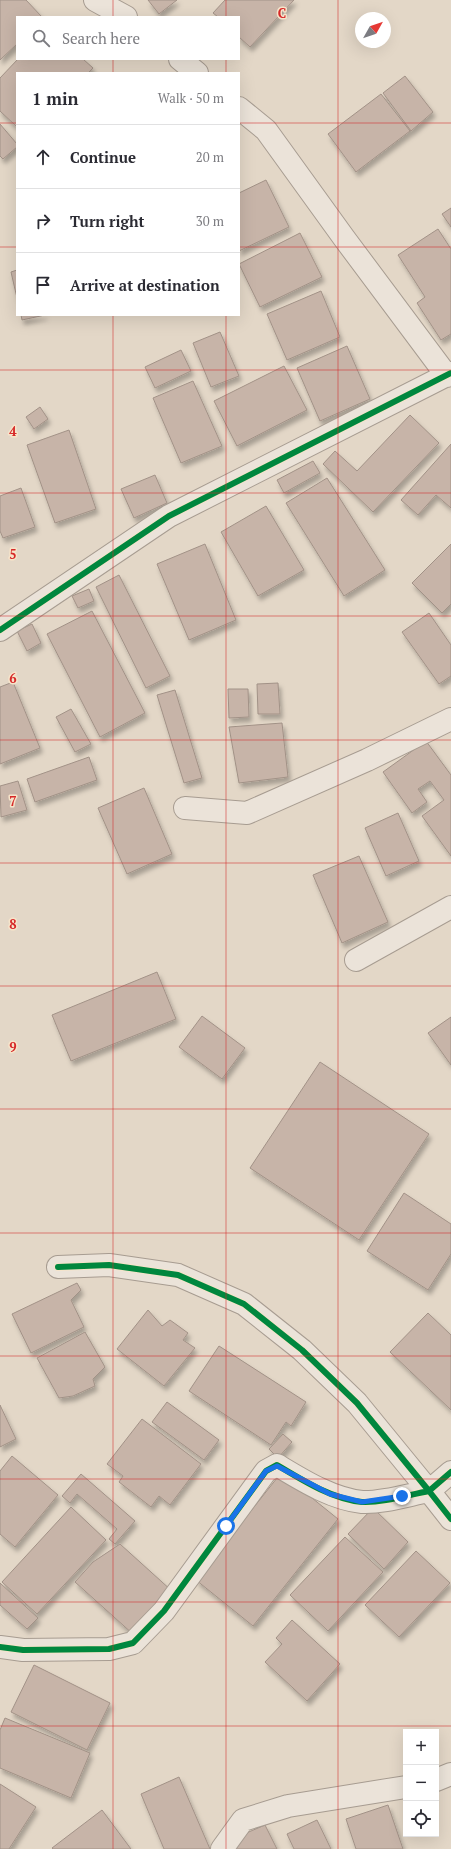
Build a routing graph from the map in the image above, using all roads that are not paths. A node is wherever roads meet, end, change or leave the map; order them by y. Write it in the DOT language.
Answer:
graph roads {
  1 [pos="94,0"];
  2 [pos="124,16"];
  3 [pos="181,60"];
  4 [pos="196,72"];
  5 [pos="240,109"];
  6 [pos="449,374"];
  7 [pos="0,630"];
  8 [pos="451,719"];
  9 [pos="185,808"];
  10 [pos="451,907"];
  11 [pos="356,960"];
  12 [pos="58,1267"];
  13 [pos="451,1472"];
  14 [pos="429,1491"];
  15 [pos="451,1519"];
  16 [pos="0,1647"];
  17 [pos="451,1774"];
  18 [pos="439,1779"];
  19 [pos="403,1787"];
  20 [pos="222,1849"];
  1 -- 2 [label="street"];
  3 -- 4 [label="street"];
  5 -- 6 [label="street"];
  6 -- 7 [label="street"];
  8 -- 9 [label="street"];
  10 -- 11 [label="street"];
  12 -- 14 [label="street"];
  13 -- 14 [label="street"];
  14 -- 15 [label="street"];
  14 -- 16 [label="street"];
  17 -- 18 [label="street"];
  19 -- 20 [label="street"];
}
